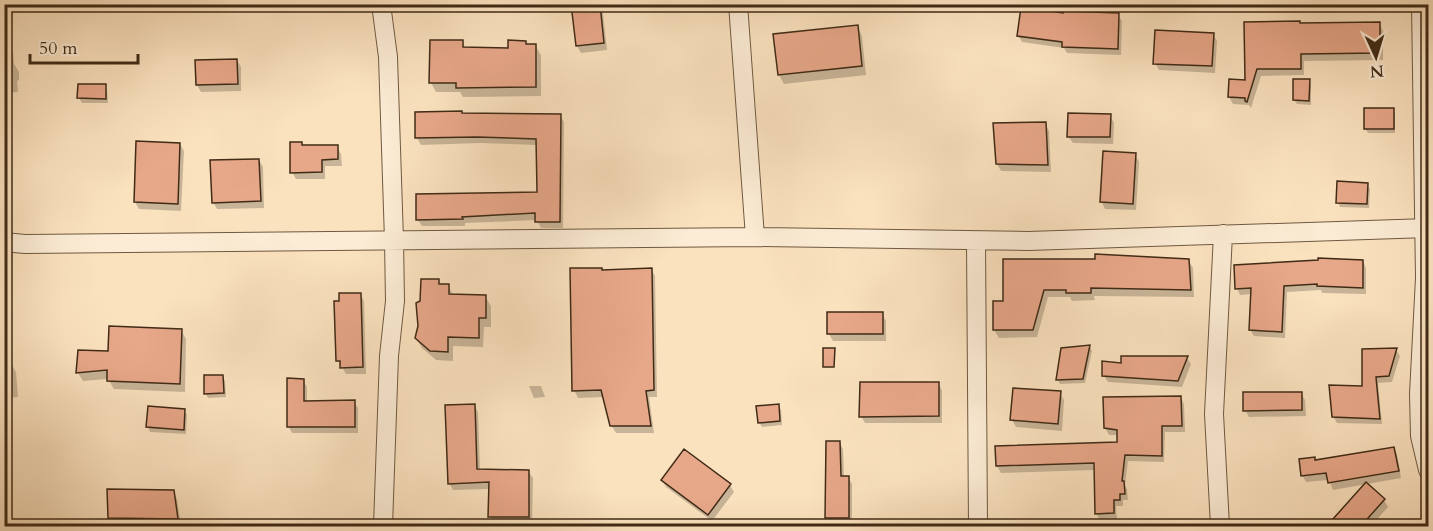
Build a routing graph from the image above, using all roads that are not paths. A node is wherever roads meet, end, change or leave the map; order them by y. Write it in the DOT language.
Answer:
graph roads {
  1 [pos="381,4"];
  2 [pos="738,4"];
  3 [pos="1421,4"];
  4 [pos="1426,228"];
  5 [pos="1223,234"];
  6 [pos="755,237"];
  7 [pos="394,240"];
  8 [pos="976,241"];
  9 [pos="4,242"];
  10 [pos="1428,470"];
  11 [pos="383,526"];
  12 [pos="978,526"];
  13 [pos="1220,526"];
  1 -- 7 [label="street"];
  2 -- 6 [label="street"];
  3 -- 4 [label="street"];
  4 -- 5 [label="street"];
  4 -- 10 [label="street"];
  5 -- 8 [label="street"];
  5 -- 13 [label="street"];
  6 -- 7 [label="street"];
  6 -- 8 [label="street"];
  7 -- 9 [label="street"];
  7 -- 11 [label="street"];
  8 -- 12 [label="street"];
}
